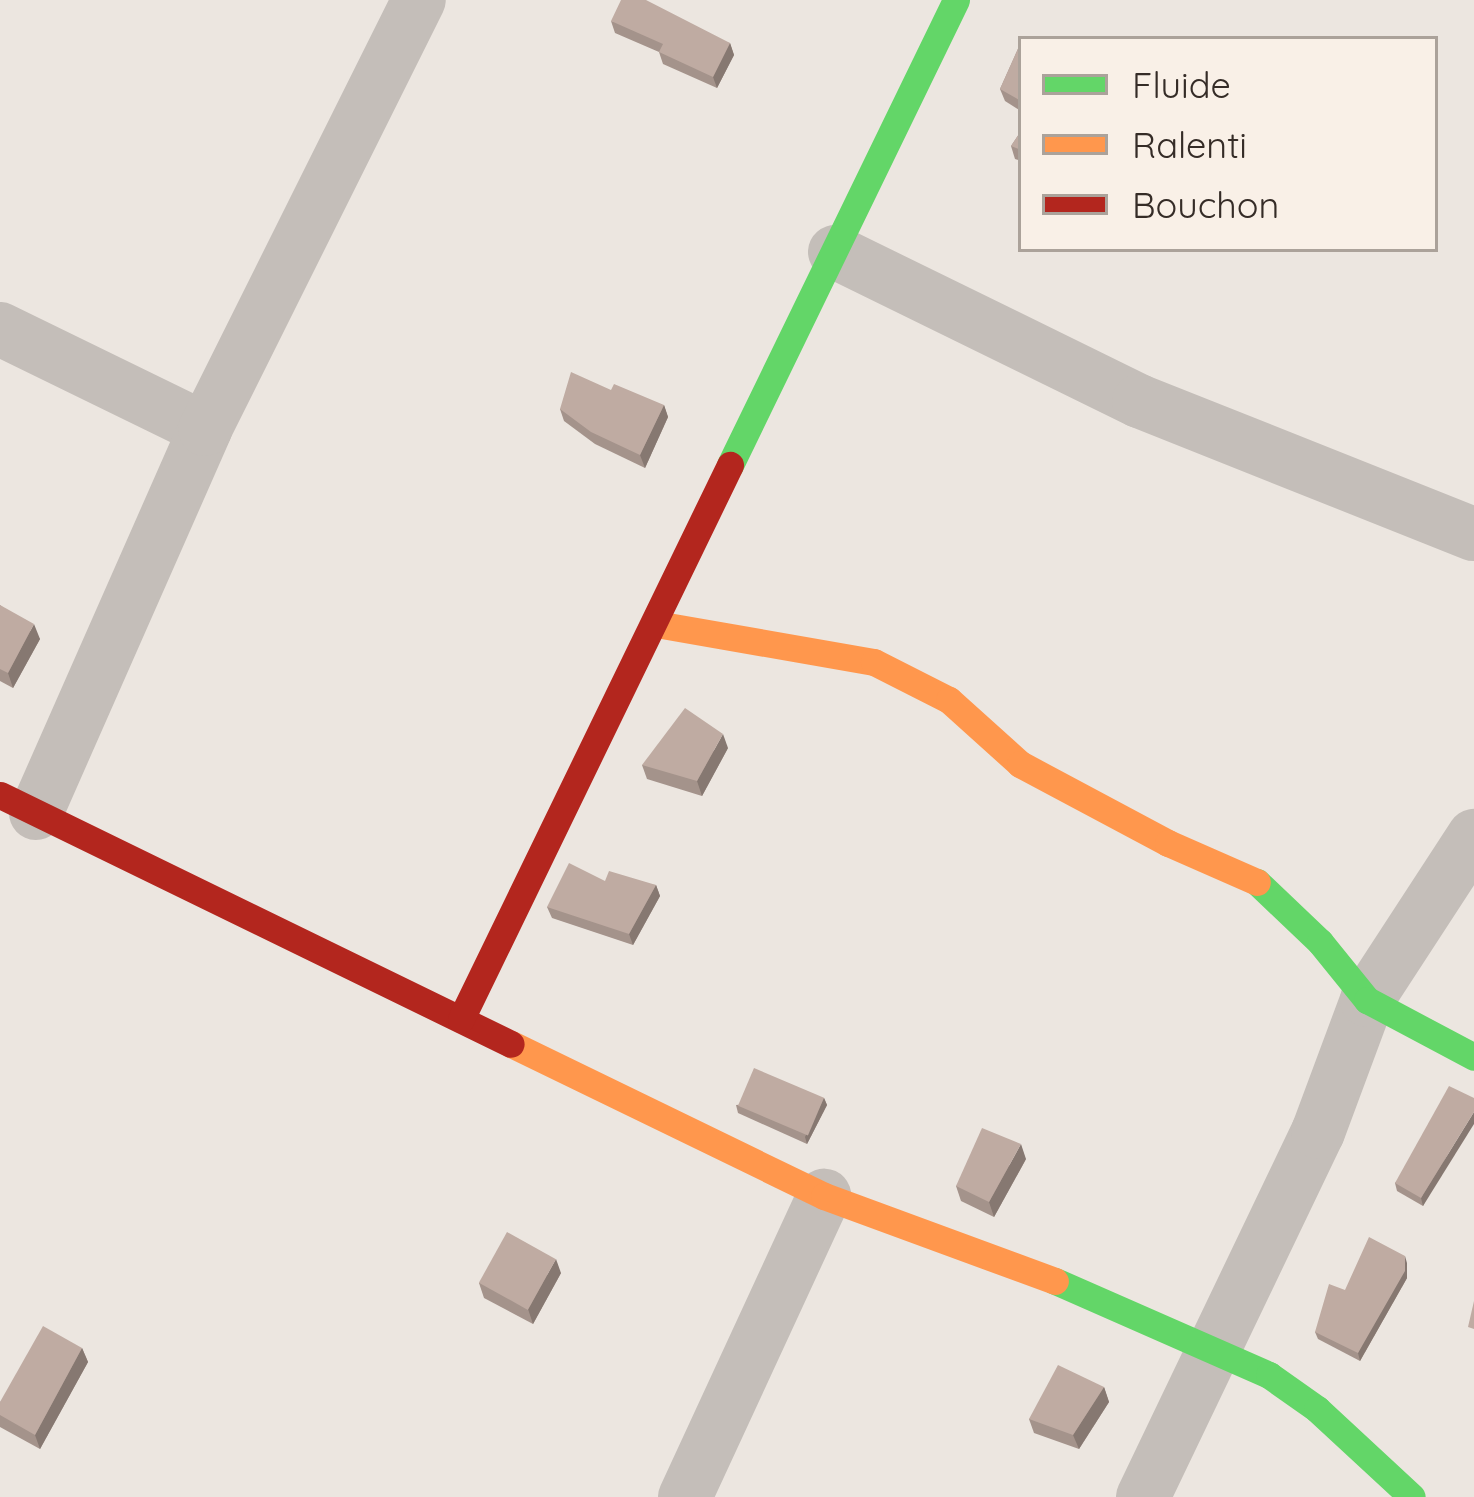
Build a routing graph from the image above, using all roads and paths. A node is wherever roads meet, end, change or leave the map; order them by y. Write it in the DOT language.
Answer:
graph roads {
  1 [pos="419,0"];
  2 [pos="956,0"];
  3 [pos="835,252"];
  4 [pos="0,329"];
  5 [pos="205,429"];
  6 [pos="1474,534"];
  7 [pos="656,624"];
  8 [pos="18,804"];
  9 [pos="1474,836"];
  10 [pos="1367,1000"];
  11 [pos="461,1019"];
  12 [pos="1474,1057"];
  13 [pos="824,1196"];
  14 [pos="1211,1348"];
  15 [pos="686,1497"];
  16 [pos="1144,1497"];
  17 [pos="1412,1497"];
  1 -- 5 [label="street"];
  2 -- 3 [label="street"];
  3 -- 6 [label="street"];
  3 -- 7 [label="street"];
  4 -- 5 [label="street"];
  5 -- 8 [label="street"];
  7 -- 10 [label="street"];
  7 -- 11 [label="street"];
  8 -- 11 [label="street"];
  9 -- 10 [label="street"];
  10 -- 12 [label="street"];
  10 -- 14 [label="street"];
  11 -- 13 [label="street"];
  13 -- 14 [label="street"];
  13 -- 15 [label="street"];
  14 -- 16 [label="street"];
  14 -- 17 [label="street"];
}
